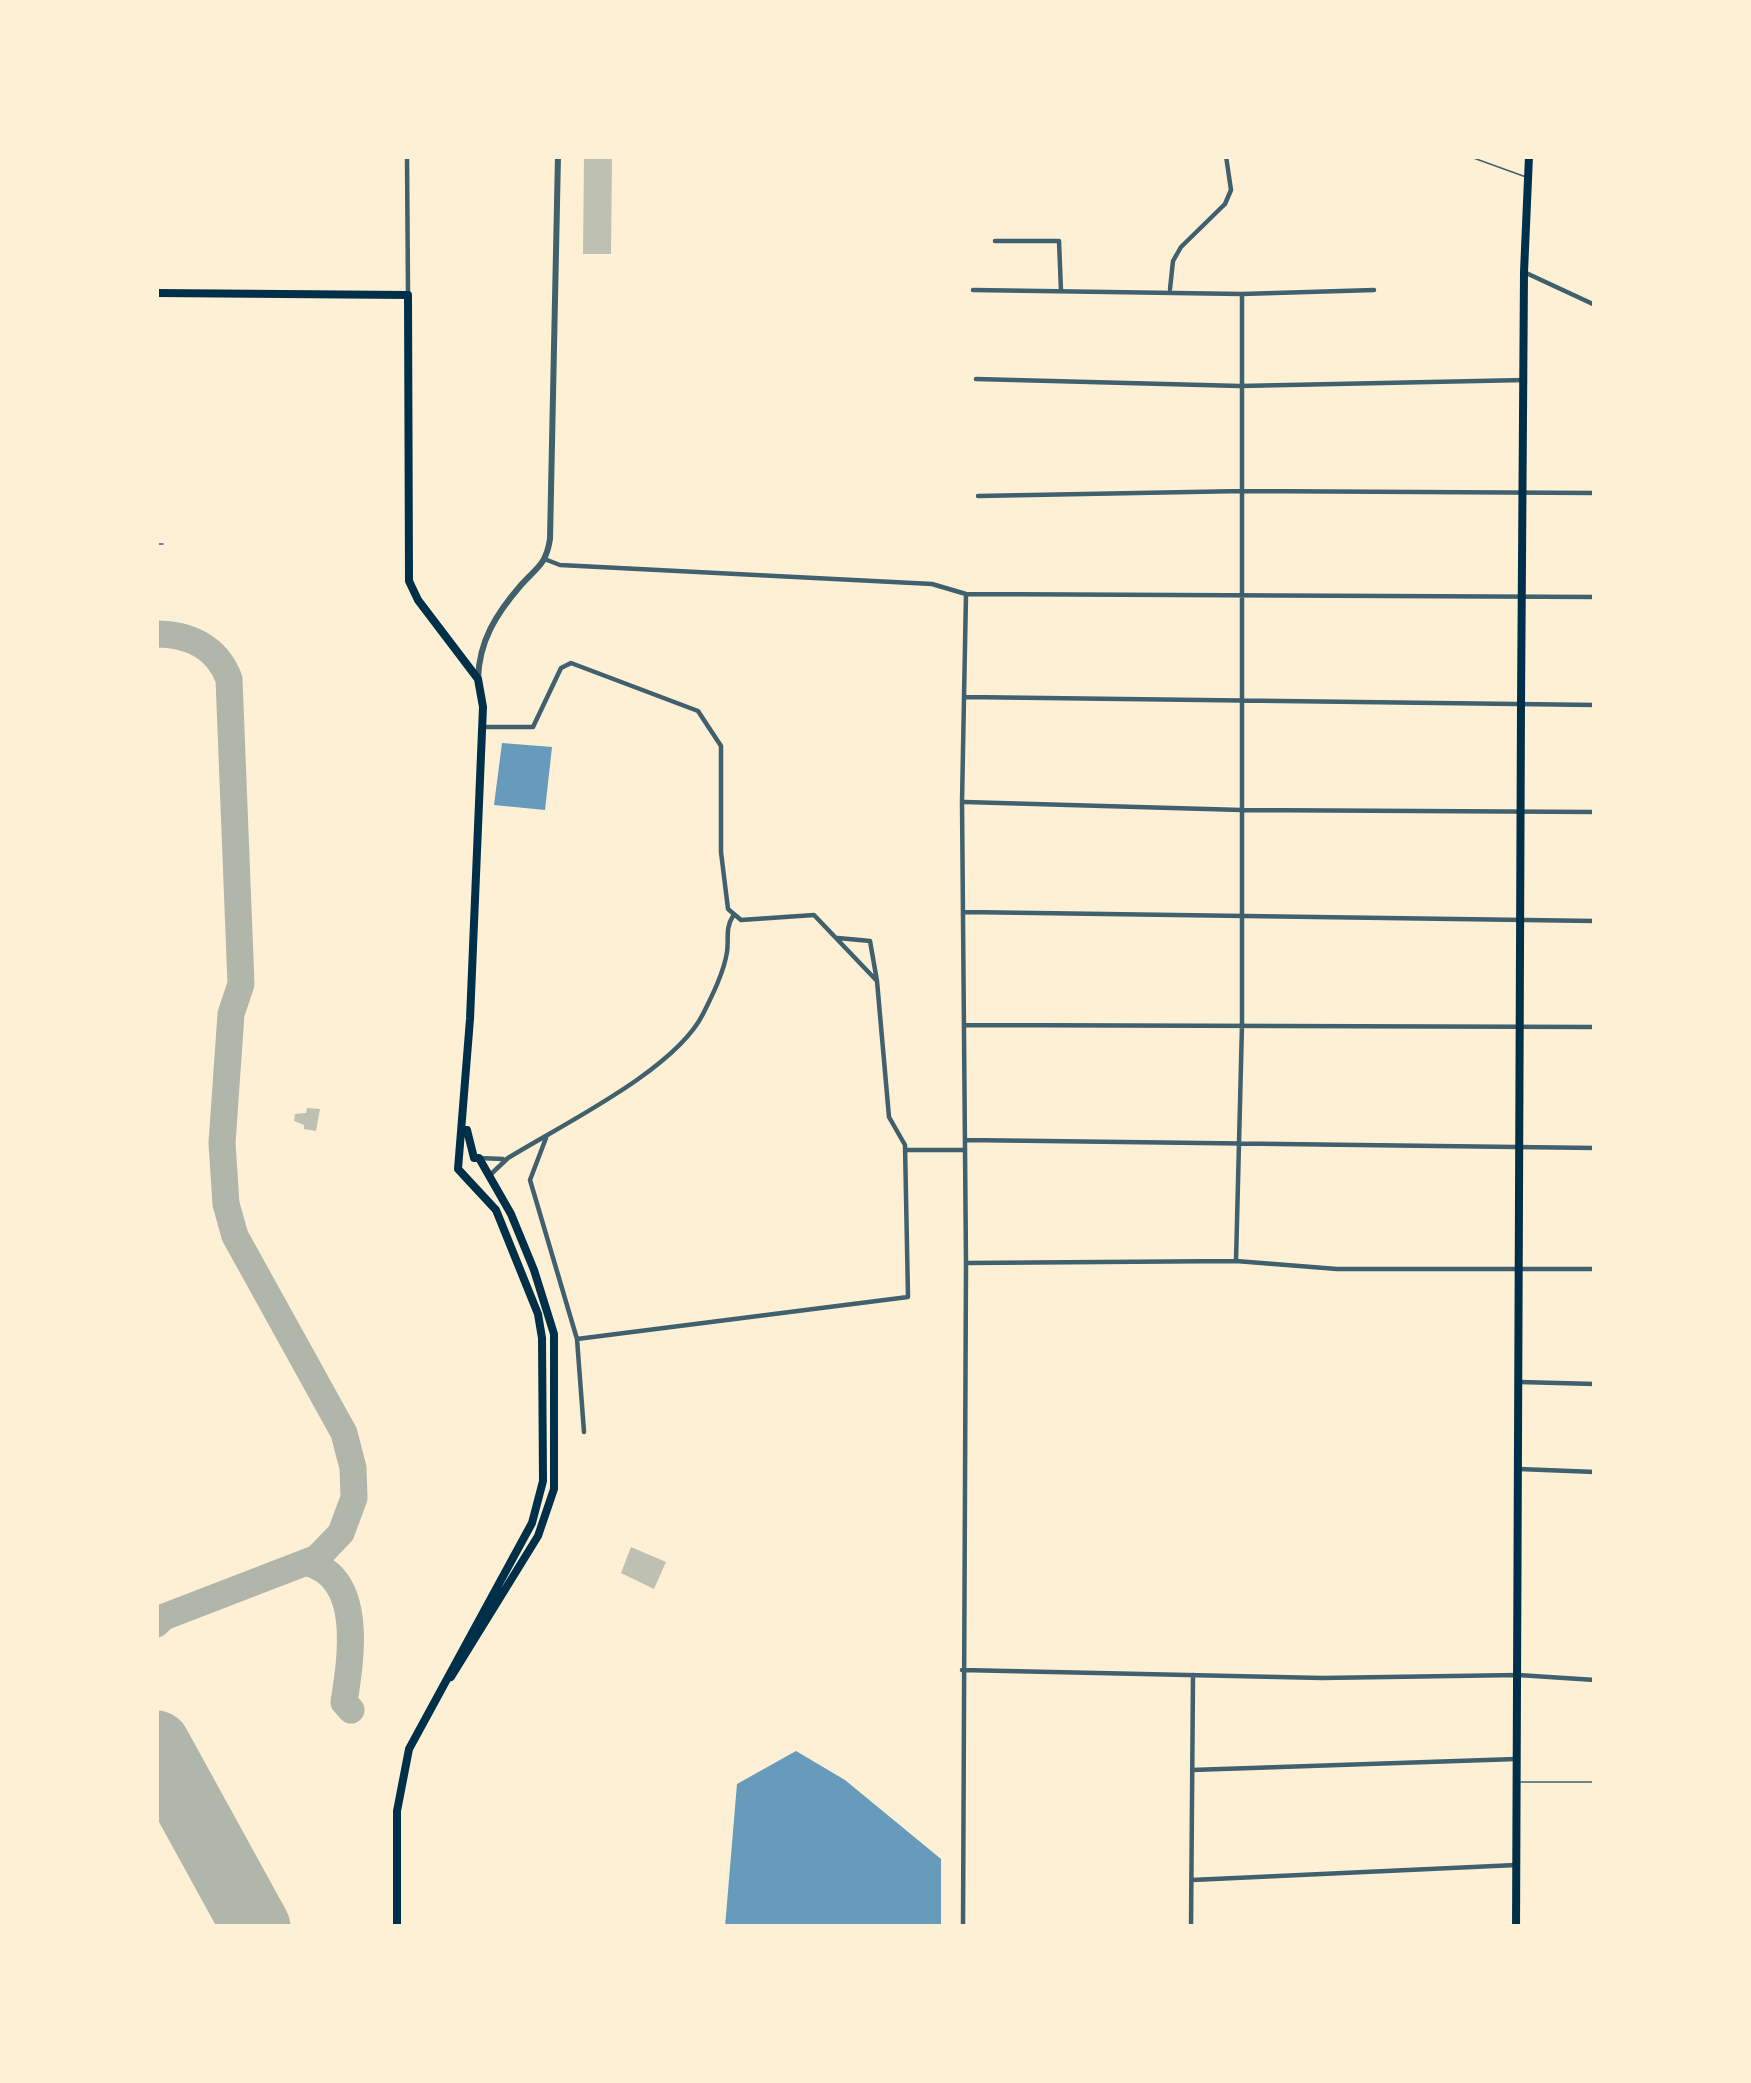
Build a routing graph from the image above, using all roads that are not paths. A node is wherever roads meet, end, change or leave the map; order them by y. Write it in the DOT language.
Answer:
graph roads {
  1 [pos="407,156"];
  2 [pos="558,156"];
  3 [pos="1226,156"];
  4 [pos="1468,156"];
  5 [pos="1529,156"];
  6 [pos="1528,177"];
  7 [pos="995,241"];
  8 [pos="1524,272"];
  9 [pos="973,290"];
  10 [pos="1374,290"];
  11 [pos="1061,291"];
  12 [pos="1170,291"];
  13 [pos="156,292"];
  14 [pos="1242,294"];
  15 [pos="408,296"];
  16 [pos="1595,305"];
  17 [pos="976,379"];
  18 [pos="1526,380"];
  19 [pos="1240,386"];
  20 [pos="1243,490"];
  21 [pos="1525,491"];
  22 [pos="1595,493"];
  23 [pos="978,496"];
  24 [pos="156,544"];
  25 [pos="163,544"];
  26 [pos="547,560"];
  27 [pos="966,593"];
  28 [pos="1523,596"];
  29 [pos="1242,597"];
  30 [pos="1595,597"];
  31 [pos="478,679"];
  32 [pos="964,697"];
  33 [pos="1243,703"];
  34 [pos="1521,704"];
  35 [pos="1595,706"];
  36 [pos="485,727"];
  37 [pos="962,802"];
  38 [pos="1241,810"];
  39 [pos="1520,810"];
  40 [pos="1595,812"];
  41 [pos="962,912"];
  42 [pos="1239,914"];
  43 [pos="733,916"];
  44 [pos="1520,920"];
  45 [pos="1595,921"];
  46 [pos="837,938"];
  47 [pos="877,981"];
  48 [pos="962,1025"];
  49 [pos="1242,1025"];
  50 [pos="1520,1026"];
  51 [pos="1595,1028"];
  52 [pos="464,1115"];
  53 [pos="545,1135"];
  54 [pos="965,1140"];
  55 [pos="1237,1143"];
  56 [pos="1521,1146"];
  57 [pos="1595,1148"];
  58 [pos="905,1150"];
  59 [pos="965,1150"];
  60 [pos="477,1158"];
  61 [pos="508,1158"];
  62 [pos="460,1161"];
  63 [pos="490,1180"];
  64 [pos="482,1191"];
  65 [pos="1236,1261"];
  66 [pos="966,1263"];
  67 [pos="1520,1269"];
  68 [pos="1595,1269"];
  69 [pos="578,1339"];
  70 [pos="1520,1382"];
  71 [pos="1595,1384"];
  72 [pos="584,1432"];
  73 [pos="1519,1469"];
  74 [pos="1595,1472"];
  75 [pos="962,1670"];
  76 [pos="1193,1673"];
  77 [pos="1518,1675"];
  78 [pos="1595,1680"];
  79 [pos="433,1702"];
  80 [pos="1517,1759"];
  81 [pos="1192,1770"];
  82 [pos="1517,1782"];
  83 [pos="1595,1782"];
  84 [pos="1517,1865"];
  85 [pos="1192,1880"];
  86 [pos="397,1927"];
  87 [pos="963,1927"];
  88 [pos="1191,1927"];
  89 [pos="1516,1927"];
  1 -- 15 [label="street"];
  2 -- 26 [label="street"];
  3 -- 12 [label="street"];
  4 -- 6 [label="lane"];
  5 -- 6 [label="main road"];
  6 -- 8 [label="main road"];
  7 -- 11 [label="street"];
  8 -- 16 [label="street"];
  8 -- 18 [label="main road"];
  9 -- 11 [label="street"];
  10 -- 14 [label="street"];
  11 -- 12 [label="street"];
  12 -- 14 [label="street"];
  13 -- 15 [label="main road"];
  14 -- 19 [label="street"];
  15 -- 31 [label="main road"];
  17 -- 19 [label="street"];
  18 -- 19 [label="street"];
  18 -- 21 [label="main road"];
  19 -- 20 [label="street"];
  20 -- 21 [label="street"];
  20 -- 23 [label="street"];
  20 -- 29 [label="street"];
  21 -- 22 [label="street"];
  21 -- 28 [label="main road"];
  24 -- 25 [label="lane"];
  26 -- 27 [label="street"];
  26 -- 31 [label="street"];
  27 -- 29 [label="street"];
  27 -- 32 [label="street"];
  28 -- 29 [label="street"];
  28 -- 30 [label="street"];
  28 -- 34 [label="main road"];
  29 -- 33 [label="street"];
  31 -- 36 [label="main road"];
  32 -- 33 [label="street"];
  32 -- 37 [label="street"];
  33 -- 34 [label="street"];
  33 -- 38 [label="street"];
  34 -- 35 [label="street"];
  34 -- 39 [label="main road"];
  36 -- 43 [label="street"];
  36 -- 52 [label="main road"];
  37 -- 38 [label="street"];
  37 -- 41 [label="street"];
  38 -- 39 [label="street"];
  38 -- 42 [label="street"];
  39 -- 40 [label="street"];
  39 -- 44 [label="main road"];
  41 -- 42 [label="street"];
  41 -- 48 [label="street"];
  42 -- 44 [label="street"];
  42 -- 49 [label="street"];
  43 -- 46 [label="street"];
  43 -- 53 [label="street"];
  44 -- 45 [label="street"];
  44 -- 50 [label="main road"];
  46 -- 47 [label="street"];
  46 -- 47 [label="street"];
  47 -- 58 [label="street"];
  48 -- 49 [label="street"];
  48 -- 54 [label="street"];
  49 -- 50 [label="street"];
  49 -- 55 [label="street"];
  50 -- 51 [label="street"];
  50 -- 56 [label="main road"];
  52 -- 60 [label="main road"];
  52 -- 62 [label="main road"];
  53 -- 61 [label="street"];
  53 -- 69 [label="street"];
  54 -- 55 [label="street"];
  54 -- 59 [label="street"];
  55 -- 56 [label="street"];
  55 -- 65 [label="street"];
  56 -- 57 [label="street"];
  56 -- 67 [label="main road"];
  58 -- 59 [label="street"];
  58 -- 69 [label="street"];
  59 -- 66 [label="street"];
  60 -- 61 [label="street"];
  60 -- 62 [label="street"];
  60 -- 63 [label="main road"];
  61 -- 63 [label="street"];
  62 -- 64 [label="main road"];
  63 -- 64 [label="street"];
  63 -- 79 [label="main road"];
  64 -- 79 [label="main road"];
  65 -- 66 [label="street"];
  65 -- 67 [label="street"];
  66 -- 75 [label="street"];
  67 -- 68 [label="street"];
  67 -- 70 [label="main road"];
  69 -- 72 [label="street"];
  70 -- 71 [label="street"];
  70 -- 73 [label="main road"];
  73 -- 74 [label="street"];
  73 -- 77 [label="main road"];
  75 -- 76 [label="street"];
  75 -- 87 [label="street"];
  76 -- 77 [label="street"];
  76 -- 81 [label="street"];
  77 -- 78 [label="street"];
  77 -- 80 [label="main road"];
  79 -- 86 [label="main road"];
  80 -- 81 [label="street"];
  80 -- 82 [label="main road"];
  81 -- 85 [label="street"];
  82 -- 83 [label="lane"];
  82 -- 84 [label="main road"];
  84 -- 85 [label="street"];
  84 -- 89 [label="main road"];
  85 -- 88 [label="street"];
}
